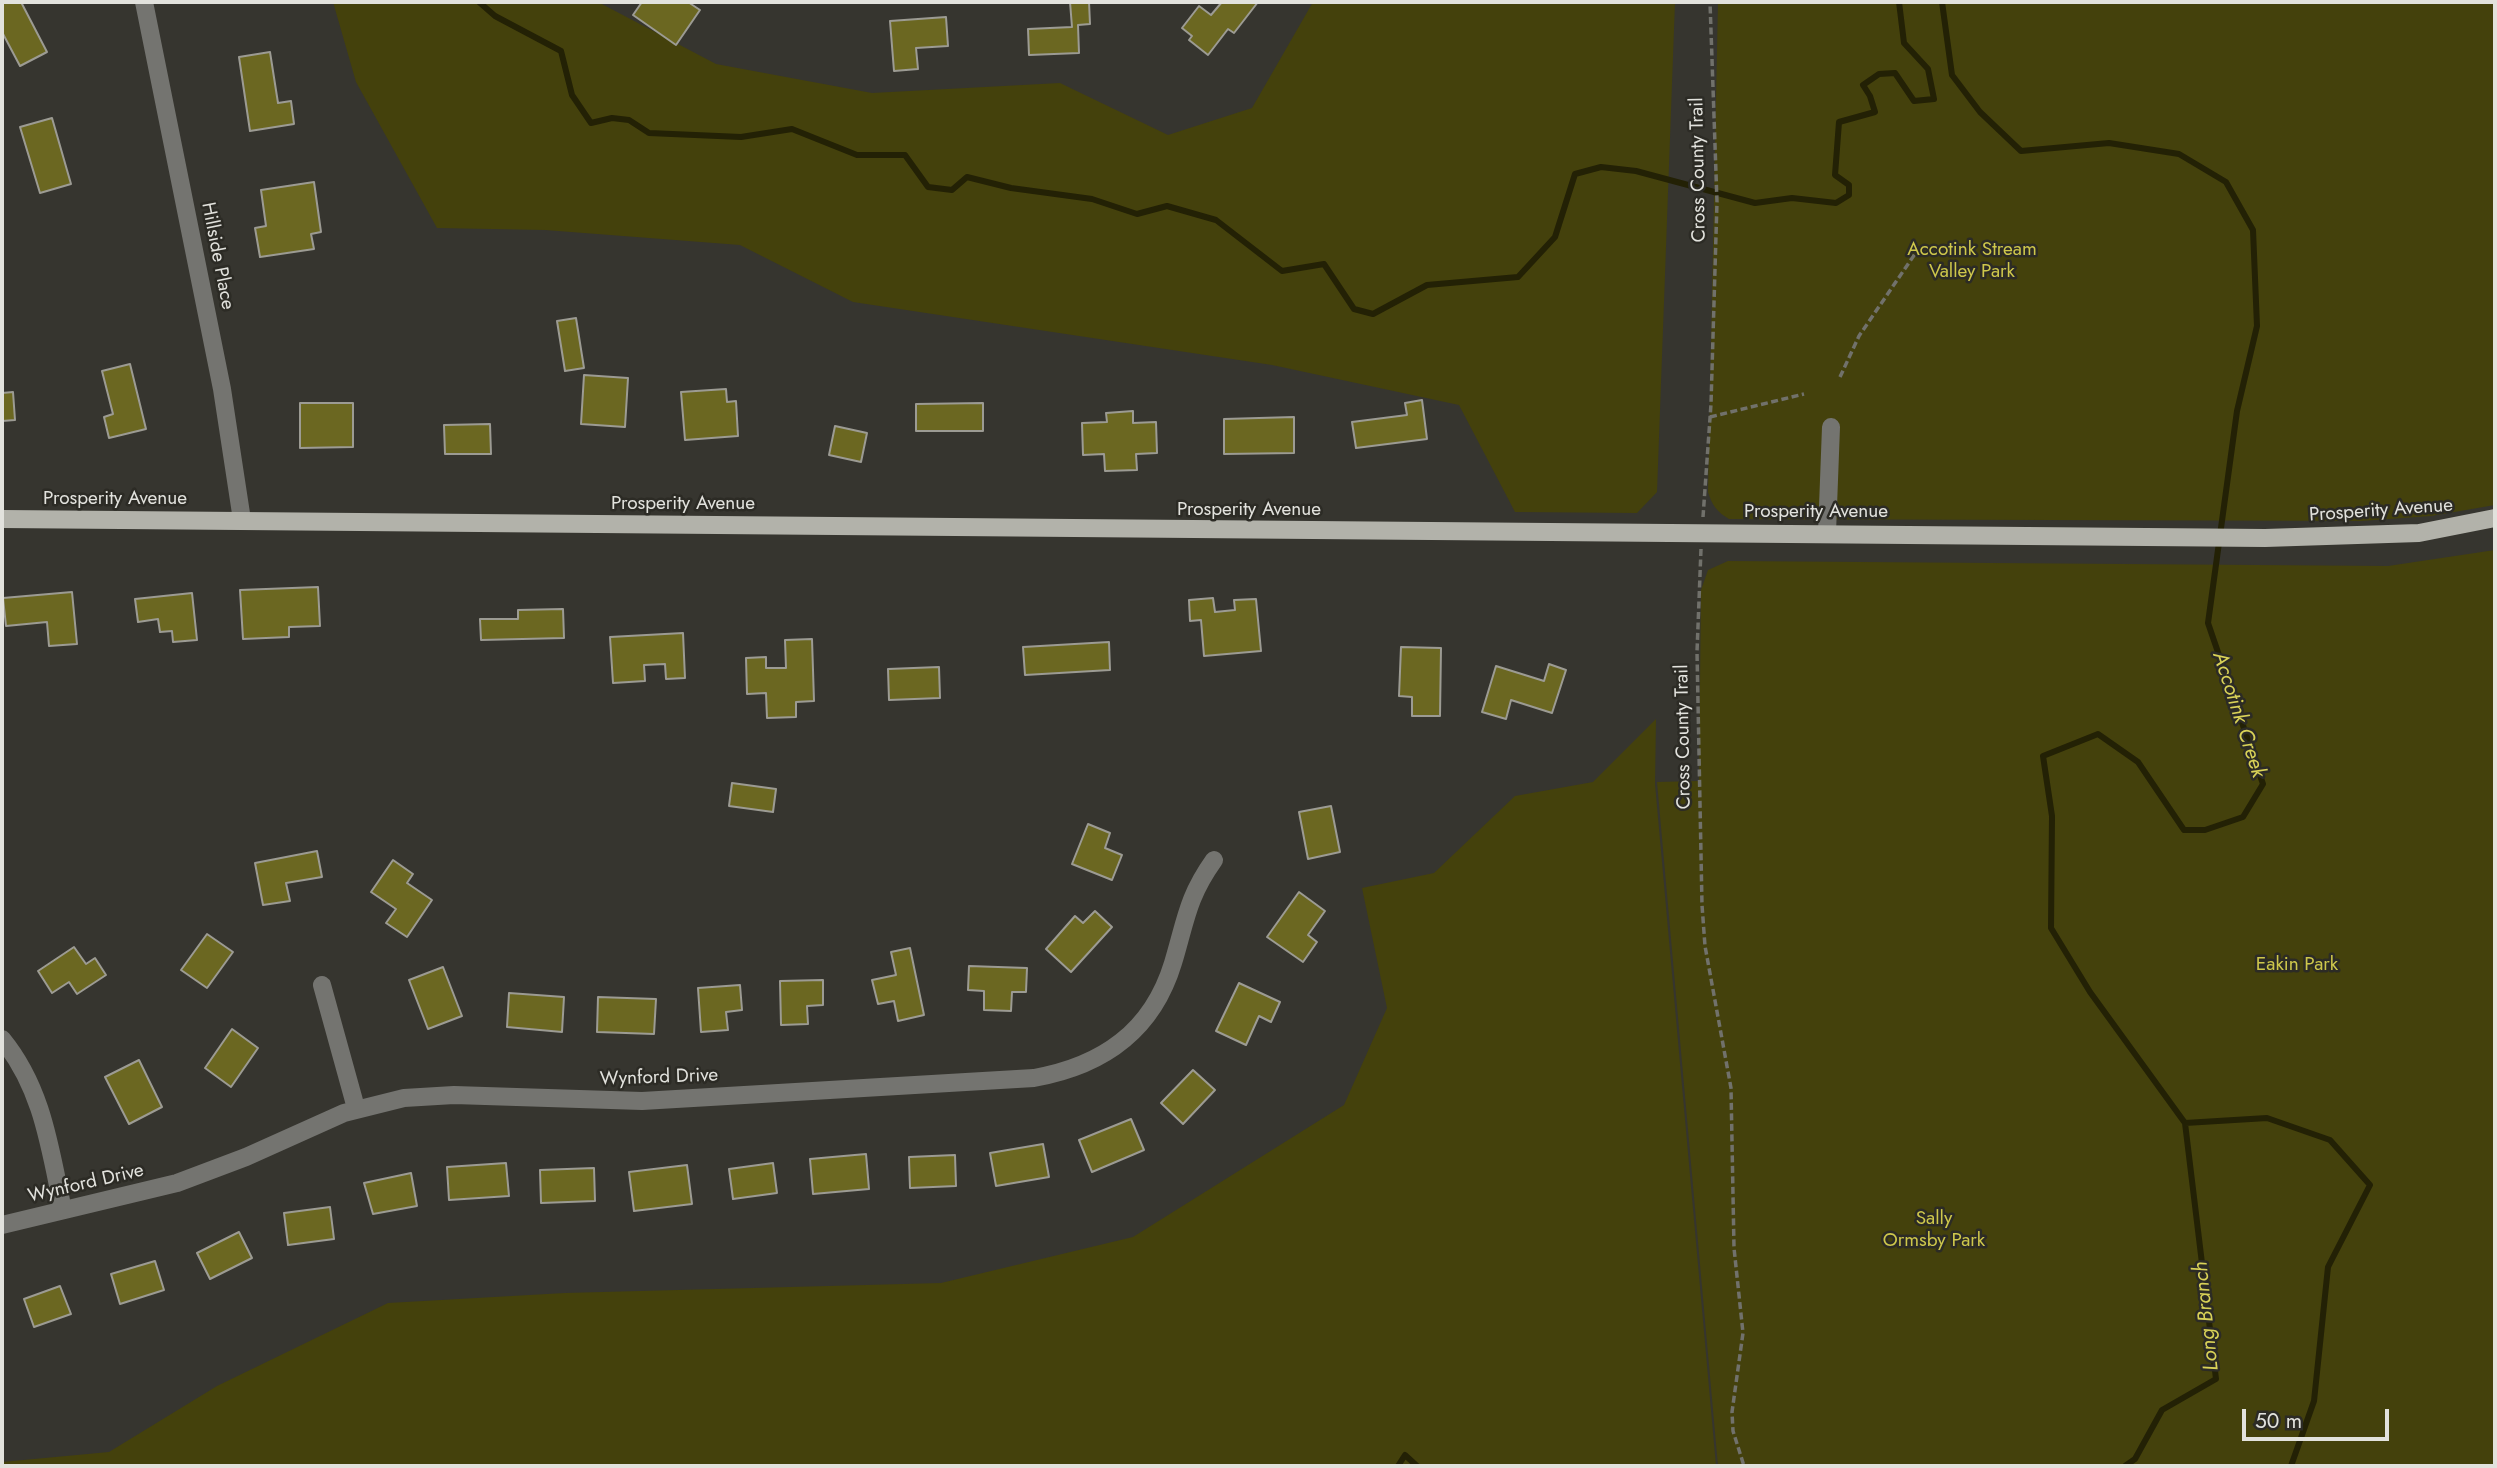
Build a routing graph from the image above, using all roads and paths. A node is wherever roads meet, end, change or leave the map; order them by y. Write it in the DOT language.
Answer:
graph roads {
  1 [pos="144,2"];
  2 [pos="1710,2"];
  3 [pos="1919,248"];
  4 [pos="1840,377"];
  5 [pos="1804,394"];
  6 [pos="1710,417"];
  7 [pos="1831,427"];
  8 [pos="2495,518"];
  9 [pos="2,519"];
  10 [pos="242,520"];
  11 [pos="1827,533"];
  12 [pos="1702,534"];
  13 [pos="1214,860"];
  14 [pos="322,985"];
  15 [pos="2,1040"];
  16 [pos="356,1108"];
  17 [pos="64,1210"];
  18 [pos="2,1225"];
  19 [pos="1744,1466"];
  1 -- 10 [label="street, Hillside Place"];
  2 -- 6 [label="path, Cross County Trail"];
  3 -- 4 [label="path"];
  5 -- 6 [label="path"];
  6 -- 12 [label="path, Cross County Trail"];
  7 -- 11 [label="street"];
  8 -- 11 [label="main road, Prosperity Avenue"];
  9 -- 10 [label="main road, Prosperity Avenue"];
  10 -- 12 [label="main road, Prosperity Avenue"];
  11 -- 12 [label="main road, Prosperity Avenue"];
  12 -- 19 [label="path, Cross County Trail"];
  13 -- 16 [label="street, Wynford Drive"];
  14 -- 16 [label="street"];
  15 -- 17 [label="street"];
  16 -- 17 [label="street, Wynford Drive"];
  17 -- 18 [label="street, Wynford Drive"];
}
